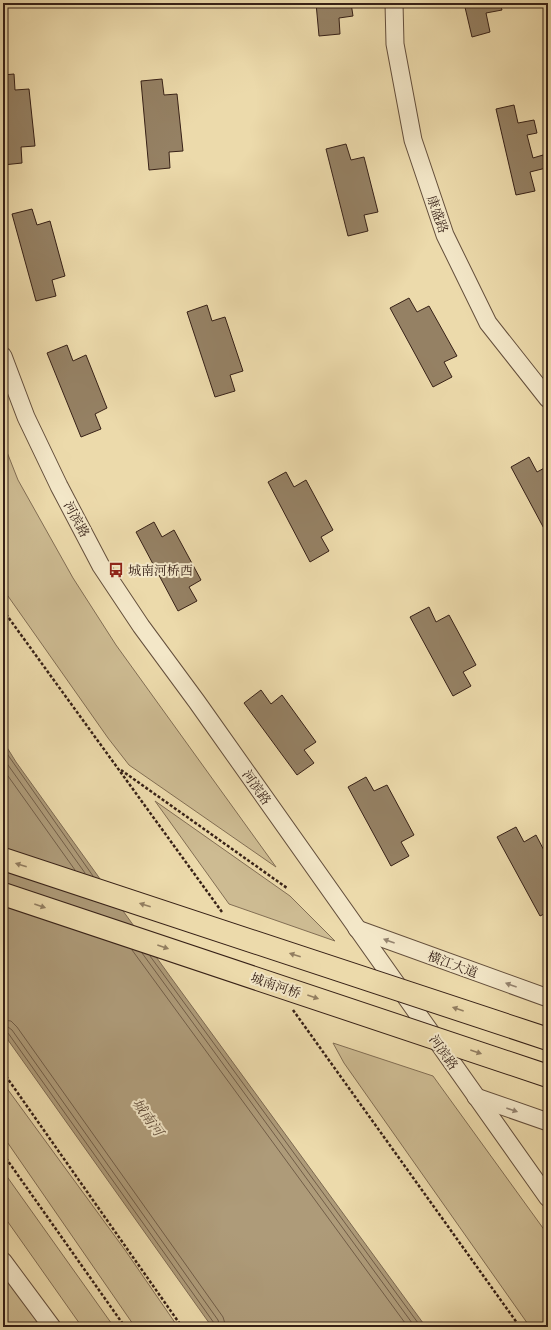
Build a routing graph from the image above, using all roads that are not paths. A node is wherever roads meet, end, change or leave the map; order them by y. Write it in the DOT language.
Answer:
graph roads {
  1 [pos="394,3"];
  2 [pos="3,356"];
  3 [pos="548,399"];
  4 [pos="3,859"];
  5 [pos="3,894"];
  6 [pos="357,929"];
  7 [pos="548,998"];
  8 [pos="548,1039"];
  9 [pos="548,1076"];
  10 [pos="476,1097"];
  11 [pos="548,1122"];
  12 [pos="548,1198"];
  13 [pos="3,1261"];
  14 [pos="52,1327"];
  1 -- 3 [label="street, 康盛路"];
  2 -- 6 [label="street, 河滨路"];
  8 -- 4 [label="highway, one-way, bridge"];
  5 -- 9 [label="highway, 城南河桥, one-way, bridge"];
  7 -- 6 [label="street, 横江大道, one-way"];
  6 -- 10 [label="street, 河滨路"];
  10 -- 11 [label="street, one-way"];
  10 -- 12 [label="street, 河滨路"];
  13 -- 14 [label="street"];
}
